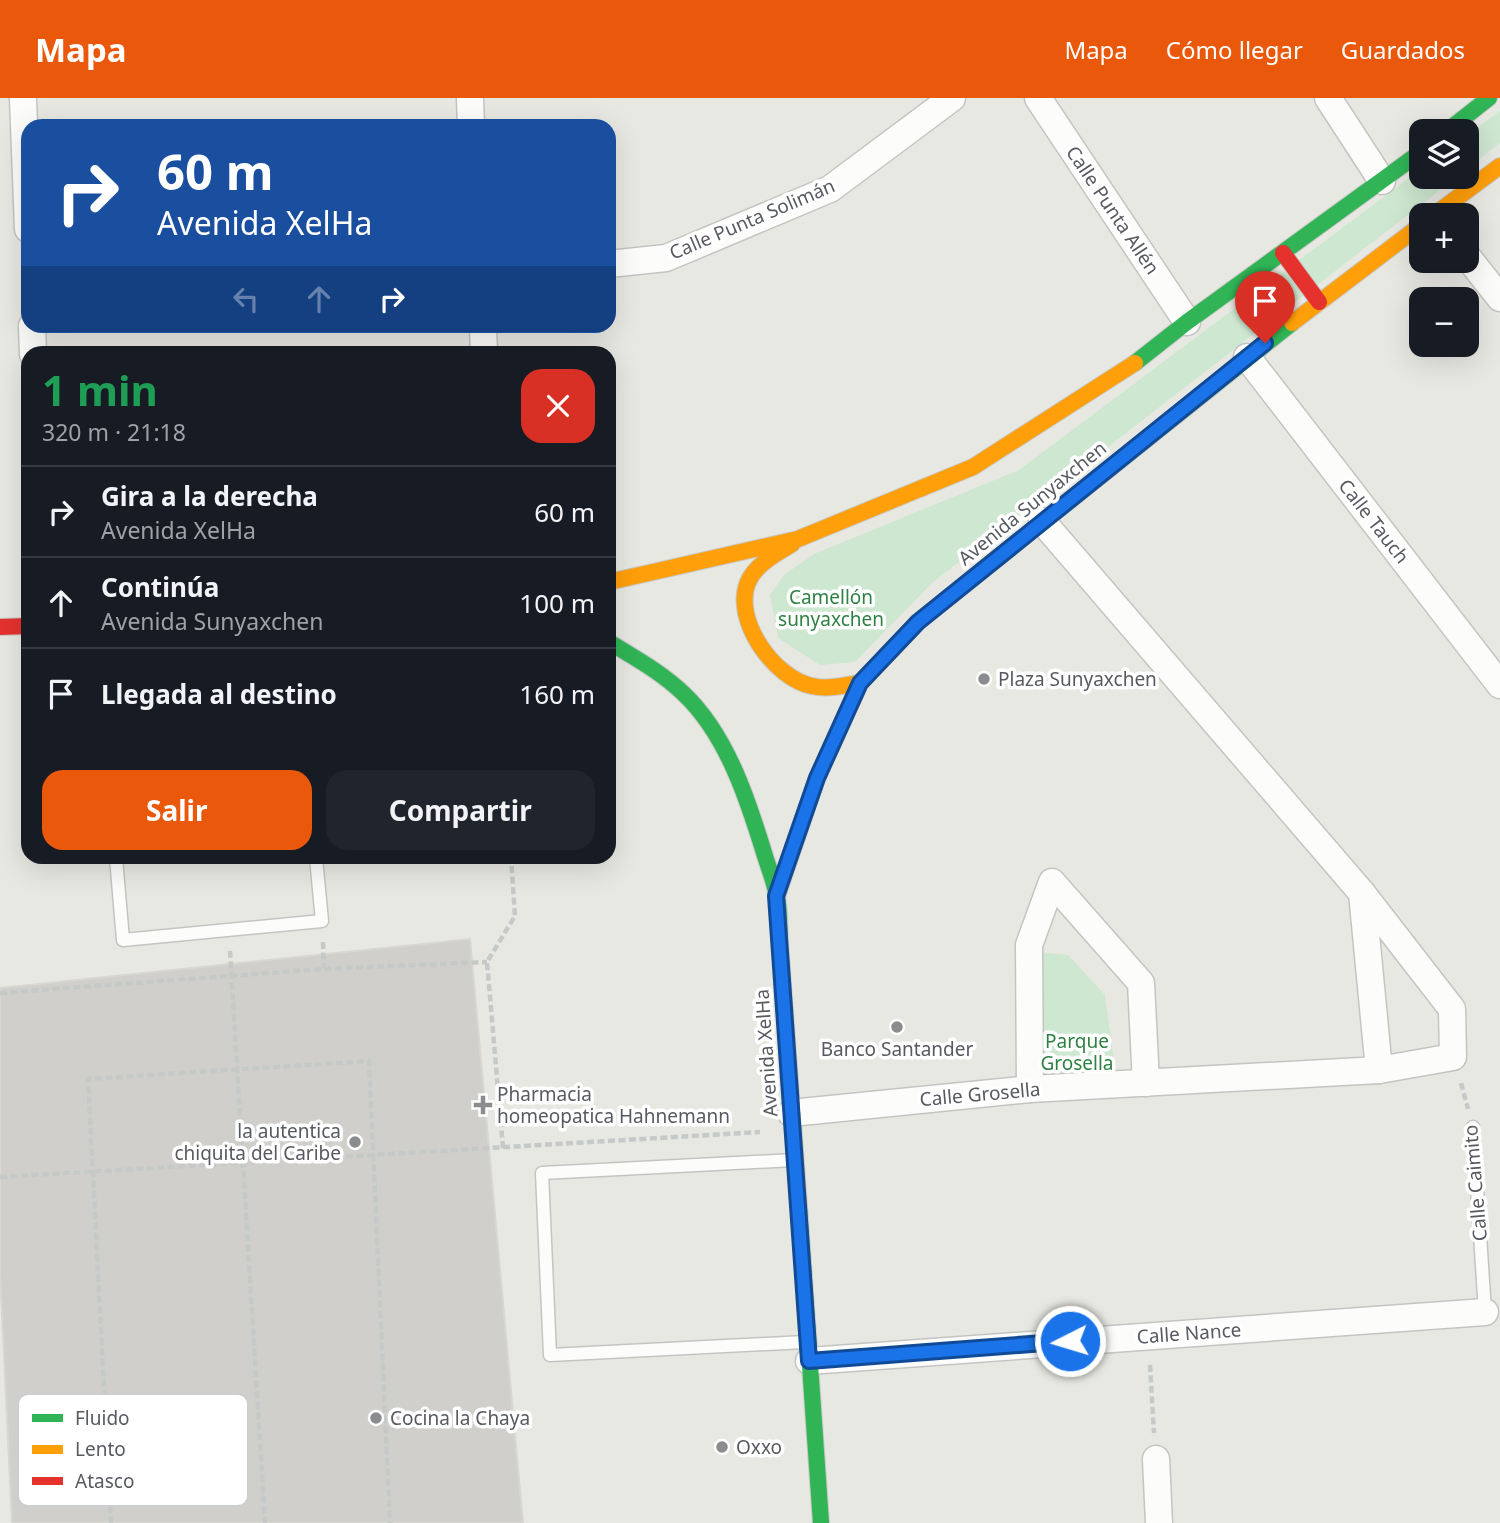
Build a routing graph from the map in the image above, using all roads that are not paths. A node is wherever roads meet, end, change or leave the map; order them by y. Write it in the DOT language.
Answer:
graph roads {
  1 [pos="23,98"];
  2 [pos="470,98"];
  3 [pos="952,98"];
  4 [pos="1038,98"];
  5 [pos="1328,98"];
  6 [pos="1489,98"];
  7 [pos="24,119"];
  8 [pos="471,119"];
  9 [pos="1462,119"];
  10 [pos="1409,161"];
  11 [pos="1500,166"];
  12 [pos="1382,181"];
  13 [pos="1451,203"];
  14 [pos="1409,234"];
  15 [pos="1283,253"];
  16 [pos="616,263"];
  17 [pos="1479,271"];
  18 [pos="1500,298"];
  19 [pos="1319,303"];
  20 [pos="1187,322"];
  21 [pos="1247,357"];
  22 [pos="1042,521"];
  23 [pos="798,539"];
  24 [pos="616,580"];
  25 [pos="21,626"];
  26 [pos="0,628"];
  27 [pos="616,646"];
  28 [pos="860,683"];
  29 [pos="1500,685"];
  30 [pos="117,864"];
  31 [pos="317,864"];
  32 [pos="1363,893"];
  33 [pos="776,896"];
  34 [pos="1379,1070"];
  35 [pos="1146,1083"];
  36 [pos="1030,1089"];
  37 [pos="792,1122"];
  38 [pos="1473,1127"];
  39 [pos="794,1160"];
  40 [pos="1485,1312"];
  41 [pos="808,1351"];
  42 [pos="1156,1458"];
  43 [pos="821,1523"];
  44 [pos="1159,1523"];
  1 -- 7 [label="street"];
  2 -- 8 [label="street"];
  3 -- 16 [label="street, Calle Punta Solimán"];
  4 -- 20 [label="street, Calle Punta Allén"];
  5 -- 12 [label="street"];
  6 -- 9 [label="street"];
  10 -- 12 [label="street"];
  11 -- 13 [label="street"];
  12 -- 15 [label="street"];
  14 -- 19 [label="street, Avenida Sunyaxchen"];
  15 -- 19 [label="street"];
  15 -- 20 [label="street"];
  17 -- 18 [label="street"];
  19 -- 21 [label="street, Avenida Sunyaxchen"];
  20 -- 23 [label="street"];
  21 -- 22 [label="street, Avenida Sunyaxchen"];
  21 -- 29 [label="street, Calle Tauch"];
  22 -- 28 [label="street, Avenida Sunyaxchen"];
  22 -- 32 [label="street"];
  23 -- 24 [label="street"];
  23 -- 28 [label="street"];
  25 -- 26 [label="street"];
  27 -- 33 [label="street, Avenida XelHa"];
  28 -- 33 [label="street, Avenida Sunyaxchen"];
  30 -- 31 [label="lane"];
  32 -- 34 [label="street"];
  32 -- 34 [label="street, Calle Grosella"];
  33 -- 37 [label="street, Avenida XelHa"];
  34 -- 35 [label="street, Calle Grosella"];
  35 -- 36 [label="street, Calle Grosella"];
  35 -- 36 [label="street"];
  36 -- 37 [label="street, Calle Grosella"];
  37 -- 39 [label="street, Avenida XelHa"];
  38 -- 40 [label="lane, Calle Caimito"];
  39 -- 41 [label="street, Avenida XelHa"];
  39 -- 41 [label="lane"];
  40 -- 41 [label="street, Calle Nance"];
  41 -- 43 [label="street, Avenida XelHa"];
  42 -- 44 [label="street"];
}
